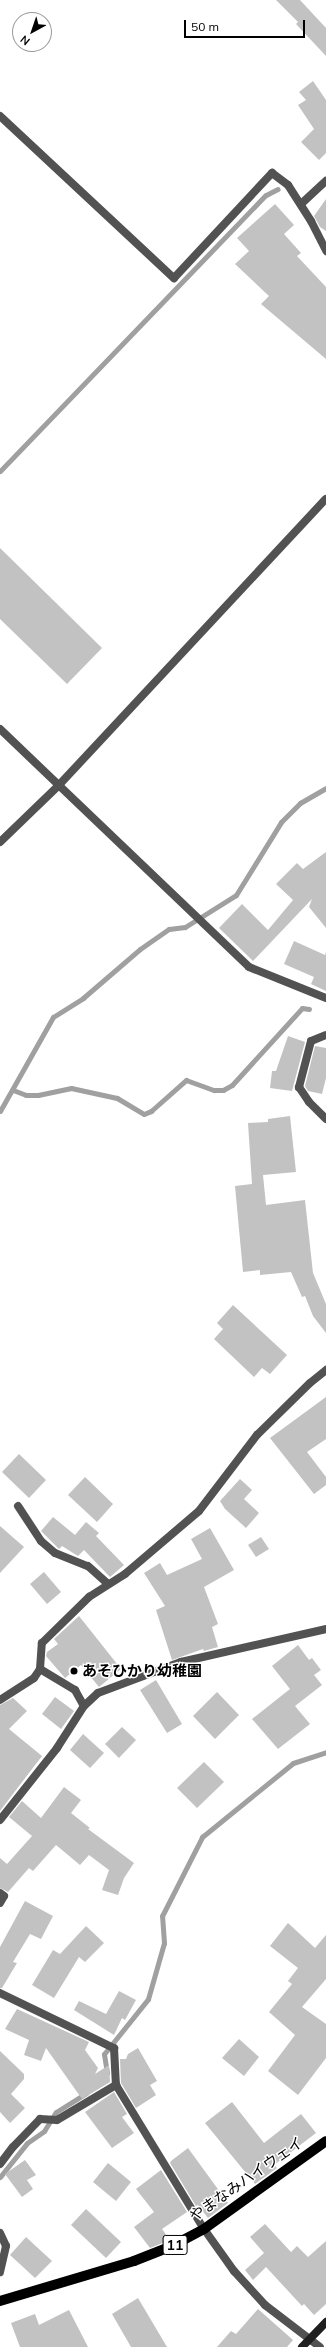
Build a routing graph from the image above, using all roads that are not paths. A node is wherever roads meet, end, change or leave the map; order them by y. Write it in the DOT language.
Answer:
graph roads {
  1 [pos="0,116"];
  2 [pos="326,181"];
  3 [pos="301,204"];
  4 [pos="326,251"];
  5 [pos="326,498"];
  6 [pos="0,729"];
  7 [pos="59,785"];
  8 [pos="0,842"];
  9 [pos="326,998"];
  10 [pos="326,1035"];
  11 [pos="326,1119"];
  12 [pos="326,1370"];
  13 [pos="18,1506"];
  14 [pos="108,1584"];
  15 [pos="326,1629"];
  16 [pos="40,1669"];
  17 [pos="0,1700"];
  18 [pos="84,1706"];
  19 [pos="0,1820"];
  20 [pos="0,1893"];
  21 [pos="0,1903"];
  22 [pos="0,1993"];
  23 [pos="116,2085"];
  24 [pos="326,2141"];
  25 [pos="0,2164"];
  26 [pos="204,2229"];
  27 [pos="0,2233"];
  28 [pos="0,2272"];
  29 [pos="0,2301"];
  30 [pos="326,2322"];
  31 [pos="311,2338"];
  32 [pos="302,2347"];
  33 [pos="320,2347"];
  1 -- 3 [label="street"];
  2 -- 3 [label="street"];
  3 -- 4 [label="street"];
  5 -- 7 [label="street"];
  6 -- 7 [label="street"];
  7 -- 8 [label="street"];
  7 -- 9 [label="street"];
  10 -- 11 [label="street"];
  12 -- 14 [label="street"];
  13 -- 14 [label="street"];
  14 -- 16 [label="street"];
  15 -- 18 [label="street"];
  16 -- 17 [label="street"];
  16 -- 18 [label="street"];
  18 -- 19 [label="street"];
  20 -- 21 [label="street"];
  22 -- 23 [label="street"];
  23 -- 25 [label="street"];
  23 -- 26 [label="street"];
  24 -- 26 [label="main road, やまなみハイウェイ / 11"];
  26 -- 29 [label="main road, やまなみハイウェイ / 11"];
  26 -- 31 [label="street"];
  27 -- 28 [label="street"];
  30 -- 31 [label="main road"];
  31 -- 32 [label="main road"];
  31 -- 33 [label="street"];
}
